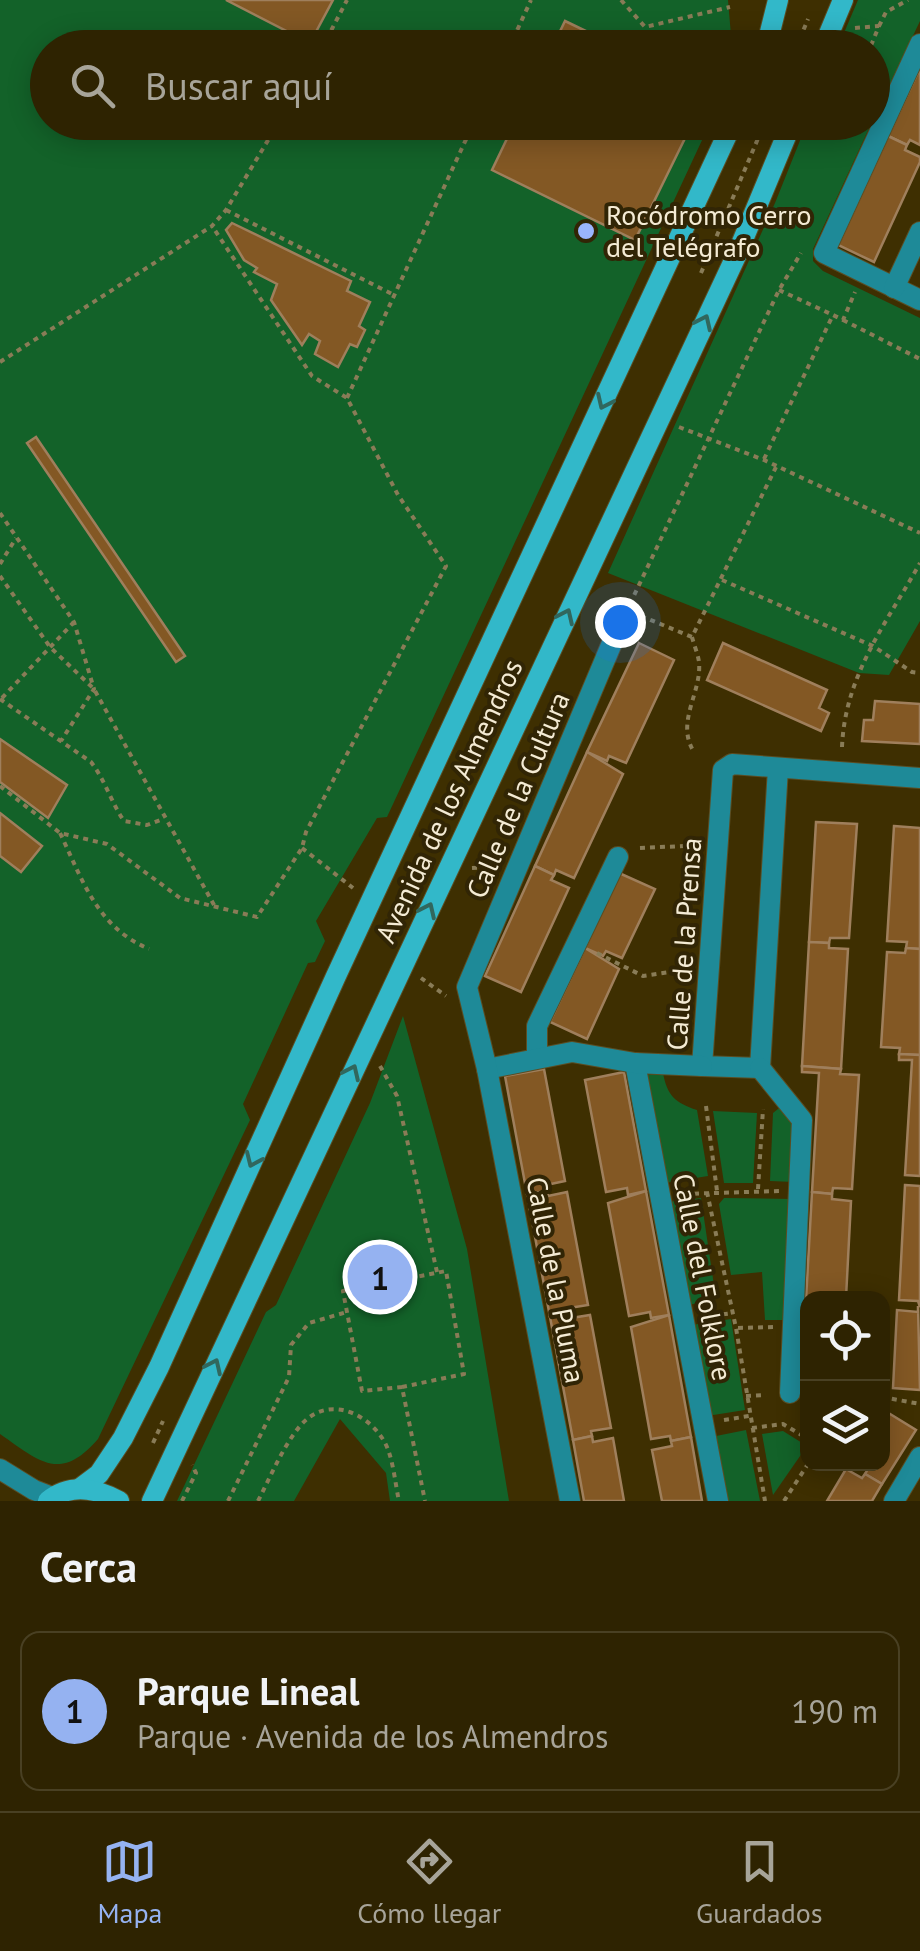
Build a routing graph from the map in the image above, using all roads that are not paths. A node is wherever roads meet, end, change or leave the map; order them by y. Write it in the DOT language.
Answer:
graph roads {
  1 [pos="778,0"];
  2 [pos="843,0"];
  3 [pos="770,30"];
  4 [pos="834,30"];
  5 [pos="920,44"];
  6 [pos="890,108"];
  7 [pos="726,140"];
  8 [pos="784,140"];
  9 [pos="875,140"];
  10 [pos="920,232"];
  11 [pos="894,288"];
  12 [pos="920,300"];
  13 [pos="620,624"];
  14 [pos="778,768"];
  15 [pos="920,778"];
  16 [pos="618,857"];
  17 [pos="459,993"];
  18 [pos="538,1057"];
  19 [pos="635,1063"];
  20 [pos="702,1066"];
  21 [pos="487,1068"];
  22 [pos="760,1068"];
  23 [pos="790,1393"];
  24 [pos="920,1457"];
  25 [pos="0,1469"];
  26 [pos="79,1488"];
  27 [pos="50,1499"];
  28 [pos="119,1501"];
  29 [pos="152,1501"];
  30 [pos="570,1501"];
  31 [pos="718,1501"];
  32 [pos="894,1501"];
  1 -- 3 [label="main road"];
  2 -- 4 [label="main road"];
  5 -- 6 [label="street"];
  7 -- 26 [label="main road, Avenida de los Almendros, one-way"];
  29 -- 8 [label="main road, Avenida de los Almendros, one-way"];
  9 -- 11 [label="street"];
  10 -- 11 [label="street"];
  11 -- 12 [label="street"];
  13 -- 17 [label="street, Calle de la Cultura"];
  14 -- 15 [label="street"];
  14 -- 20 [label="street, Calle de la Prensa"];
  14 -- 22 [label="street"];
  16 -- 18 [label="street"];
  17 -- 21 [label="street, Calle de la Pluma"];
  18 -- 19 [label="street"];
  18 -- 21 [label="street"];
  19 -- 20 [label="street"];
  19 -- 31 [label="street, Calle del Folklore"];
  20 -- 22 [label="street, Calle de la Prensa"];
  21 -- 30 [label="street, Calle de la Pluma"];
  22 -- 23 [label="street"];
  24 -- 32 [label="street"];
  25 -- 27 [label="street"];
  26 -- 27 [label="main road"];
  26 -- 28 [label="main road"];
}
